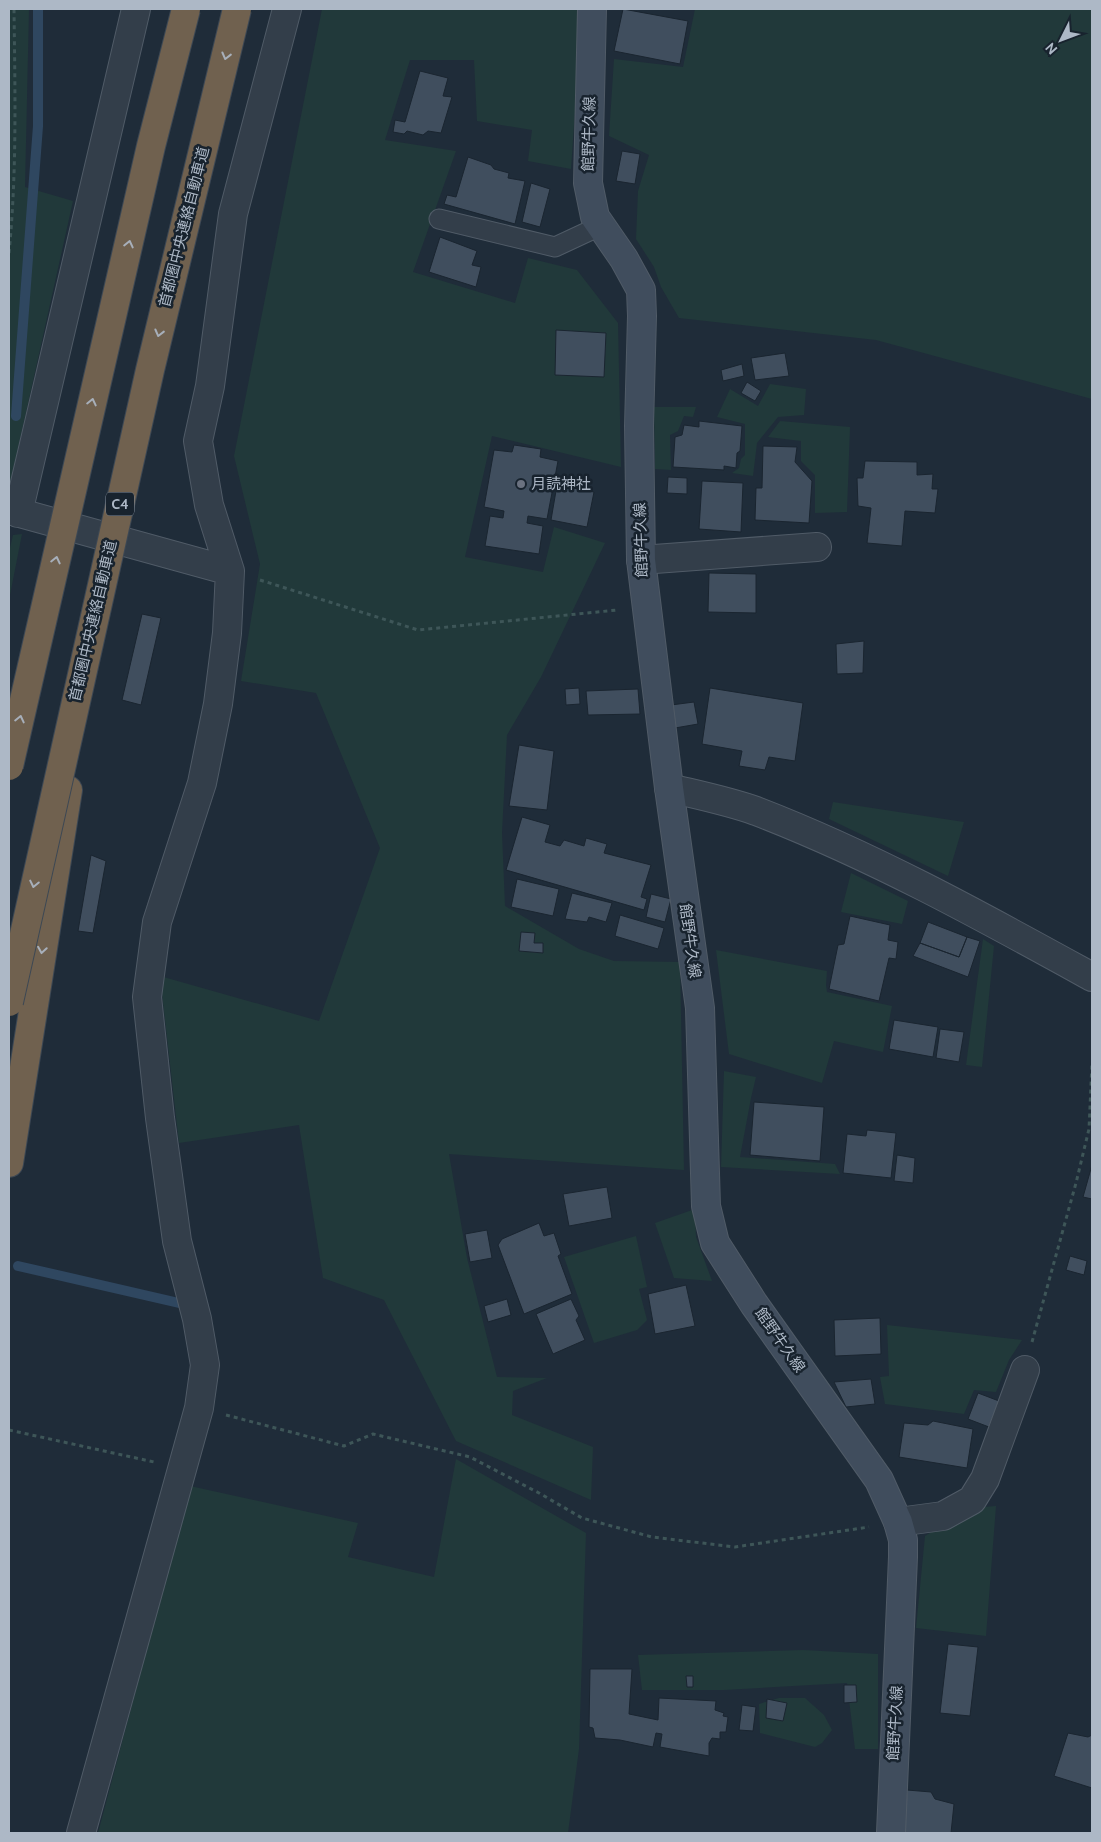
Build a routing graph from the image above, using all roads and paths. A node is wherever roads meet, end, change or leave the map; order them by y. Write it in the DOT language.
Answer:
graph roads {
  1 [pos="14,9"];
  2 [pos="136,9"];
  3 [pos="186,9"];
  4 [pos="237,9"];
  5 [pos="287,9"];
  6 [pos="592,9"];
  7 [pos="438,219"];
  8 [pos="600,226"];
  9 [pos="9,253"];
  10 [pos="14,512"];
  11 [pos="817,547"];
  12 [pos="641,560"];
  13 [pos="230,571"];
  14 [pos="100,591"];
  15 [pos="645,607"];
  16 [pos="9,766"];
  17 [pos="669,788"];
  18 [pos="1092,977"];
  19 [pos="9,1002"];
  20 [pos="1092,1063"];
  21 [pos="9,1163"];
  22 [pos="1025,1370"];
  23 [pos="199,1408"];
  24 [pos="9,1430"];
  25 [pos="182,1468"];
  26 [pos="898,1522"];
  27 [pos="81,1833"];
  28 [pos="891,1833"];
  1 -- 9 [label="path"];
  2 -- 10 [label="street"];
  16 -- 3 [label="highway, one-way, bridge"];
  4 -- 14 [label="highway, 首都圏中央連絡自動車道 / C4, one-way, bridge"];
  5 -- 13 [label="street"];
  6 -- 8 [label="main road, 館野牛久線"];
  7 -- 8 [label="lane"];
  8 -- 12 [label="main road, 館野牛久線"];
  10 -- 13 [label="street"];
  11 -- 12 [label="street"];
  12 -- 15 [label="main road, 館野牛久線"];
  13 -- 15 [label="path"];
  13 -- 23 [label="street"];
  14 -- 19 [label="highway, 首都圏中央連絡自動車道 / C4, one-way, bridge"];
  14 -- 21 [label="highway, one-way, bridge"];
  15 -- 17 [label="main road, 館野牛久線"];
  17 -- 18 [label="street"];
  17 -- 26 [label="main road, 館野牛久線"];
  20 -- 22 [label="path"];
  22 -- 26 [label="street"];
  23 -- 25 [label="street"];
  23 -- 26 [label="path"];
  24 -- 25 [label="path"];
  25 -- 27 [label="street"];
  26 -- 28 [label="main road, 館野牛久線"];
}
